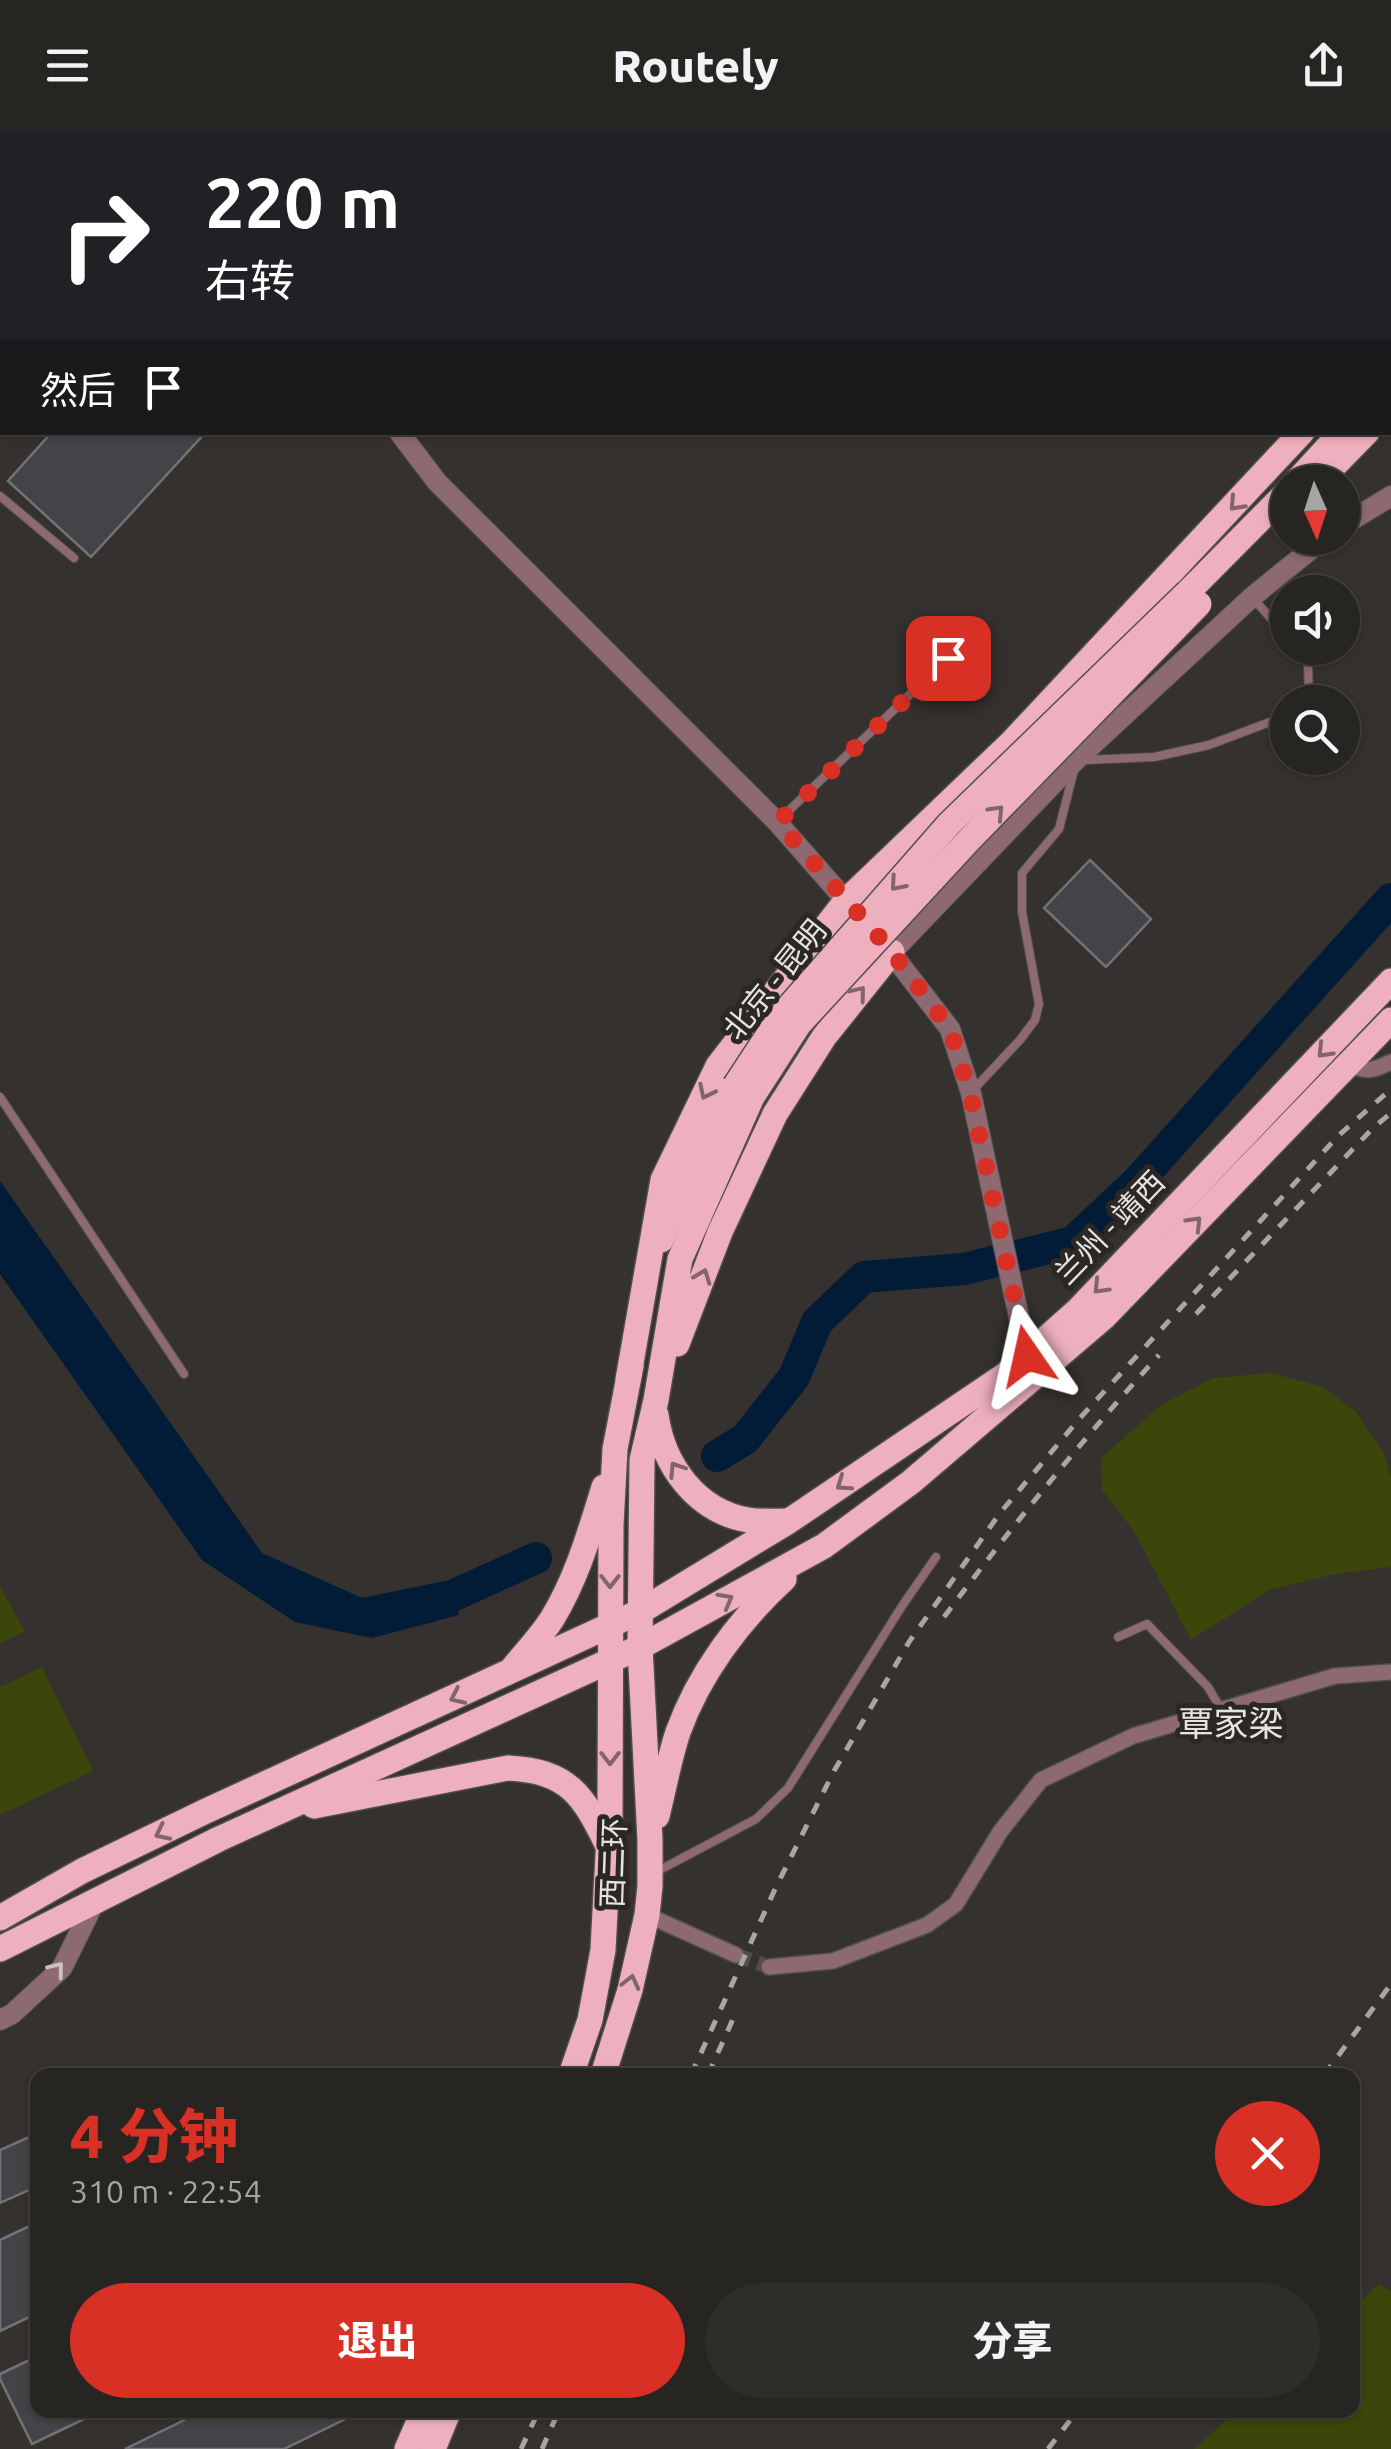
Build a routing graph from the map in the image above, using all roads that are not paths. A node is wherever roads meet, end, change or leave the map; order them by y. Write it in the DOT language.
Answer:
graph roads {
  1 [pos="401,435"];
  2 [pos="1299,435"];
  3 [pos="1339,435"];
  4 [pos="1365,435"];
  5 [pos="1312,465"];
  6 [pos="1335,465"];
  7 [pos="0,496"];
  8 [pos="1391,496"];
  9 [pos="1270,511"];
  10 [pos="1360,515"];
  11 [pos="1270,530"];
  12 [pos="1304,555"];
  13 [pos="74,558"];
  14 [pos="1252,597"];
  15 [pos="1193,598"];
  16 [pos="1270,618"];
  17 [pos="948,658"];
  18 [pos="1270,722"];
  19 [pos="1076,760"];
  20 [pos="778,822"];
  21 [pos="846,901"];
  22 [pos="892,952"];
  23 [pos="1391,980"];
  24 [pos="1391,1020"];
  25 [pos="1391,1062"];
  26 [pos="1348,1065"];
  27 [pos="743,1092"];
  28 [pos="970,1093"];
  29 [pos="0,1097"];
  30 [pos="1027,1356"];
  31 [pos="184,1374"];
  32 [pos="628,1380"];
  33 [pos="656,1400"];
  34 [pos="616,1449"];
  35 [pos="789,1521"];
  36 [pos="824,1546"];
  37 [pos="936,1556"];
  38 [pos="641,1612"];
  39 [pos="610,1624"];
  40 [pos="1118,1637"];
  41 [pos="640,1647"];
  42 [pos="610,1660"];
  43 [pos="1391,1672"];
  44 [pos="508,1674"];
  45 [pos="1222,1710"];
  46 [pos="275,1814"];
  47 [pos="650,1840"];
  48 [pos="608,1848"];
  49 [pos="650,1876"];
  50 [pos="95,1902"];
  51 [pos="647,1915"];
  52 [pos="0,1918"];
  53 [pos="0,1949"];
  54 [pos="736,1956"];
  55 [pos="769,1967"];
  56 [pos="0,2020"];
  57 [pos="573,2068"];
  58 [pos="604,2068"];
  59 [pos="420,2418"];
  60 [pos="446,2418"];
  61 [pos="406,2449"];
  62 [pos="433,2449"];
  1 -- 20 [label="street"];
  2 -- 21 [label="highway, one-way"];
  3 -- 5 [label="highway"];
  4 -- 6 [label="highway"];
  7 -- 13 [label="lane"];
  8 -- 10 [label="street"];
  9 -- 15 [label="highway, 北京 - 昆明"];
  11 -- 15 [label="highway, 北京 - 昆明"];
  12 -- 14 [label="street"];
  14 -- 16 [label="lane"];
  14 -- 19 [label="street"];
  15 -- 27 [label="highway, 北京 - 昆明, bridge"];
  17 -- 20 [label="lane"];
  18 -- 19 [label="lane"];
  19 -- 22 [label="street"];
  19 -- 28 [label="lane"];
  20 -- 21 [label="street"];
  21 -- 22 [label="street"];
  21 -- 32 [label="highway, one-way"];
  22 -- 28 [label="street"];
  33 -- 22 [label="highway, one-way"];
  23 -- 30 [label="highway, 兰州 - 靖西, one-way"];
  24 -- 26 [label="highway, 兰州 - 靖西"];
  25 -- 26 [label="street"];
  36 -- 26 [label="highway, 兰州 - 靖西, one-way"];
  27 -- 32 [label="highway, 北京 - 昆明"];
  27 -- 33 [label="highway, 北京 - 昆明"];
  28 -- 30 [label="street"];
  29 -- 31 [label="lane"];
  30 -- 35 [label="highway, 兰州 - 靖西, one-way"];
  32 -- 34 [label="highway, 北京 - 昆明"];
  35 -- 33 [label="highway, one-way"];
  33 -- 38 [label="highway, 北京 - 昆明"];
  34 -- 39 [label="highway, 北京 - 昆明, one-way"];
  34 -- 44 [label="highway"];
  35 -- 38 [label="highway, 兰州 - 靖西"];
  41 -- 36 [label="highway, 兰州 - 靖西, one-way"];
  36 -- 47 [label="highway"];
  37 -- 49 [label="lane"];
  38 -- 39 [label="highway, 兰州 - 靖西"];
  38 -- 41 [label="highway, 西二环"];
  39 -- 42 [label="highway, 北京 - 昆明"];
  39 -- 44 [label="highway, 兰州 - 靖西"];
  40 -- 45 [label="lane"];
  41 -- 42 [label="highway, 兰州 - 靖西"];
  41 -- 47 [label="highway, 西二环"];
  42 -- 46 [label="highway, 兰州 - 靖西"];
  42 -- 48 [label="highway, 西二环, one-way"];
  43 -- 45 [label="street"];
  44 -- 52 [label="highway, 兰州 - 靖西, one-way"];
  45 -- 55 [label="street"];
  46 -- 48 [label="highway"];
  46 -- 50 [label="highway"];
  47 -- 49 [label="highway, 西二环"];
  48 -- 57 [label="highway, 西二环"];
  49 -- 51 [label="highway, 西二环"];
  50 -- 53 [label="highway"];
  56 -- 50 [label="street, one-way"];
  51 -- 54 [label="street"];
  58 -- 51 [label="highway, 西二环, one-way"];
  59 -- 61 [label="highway"];
  60 -- 62 [label="highway"];
}
